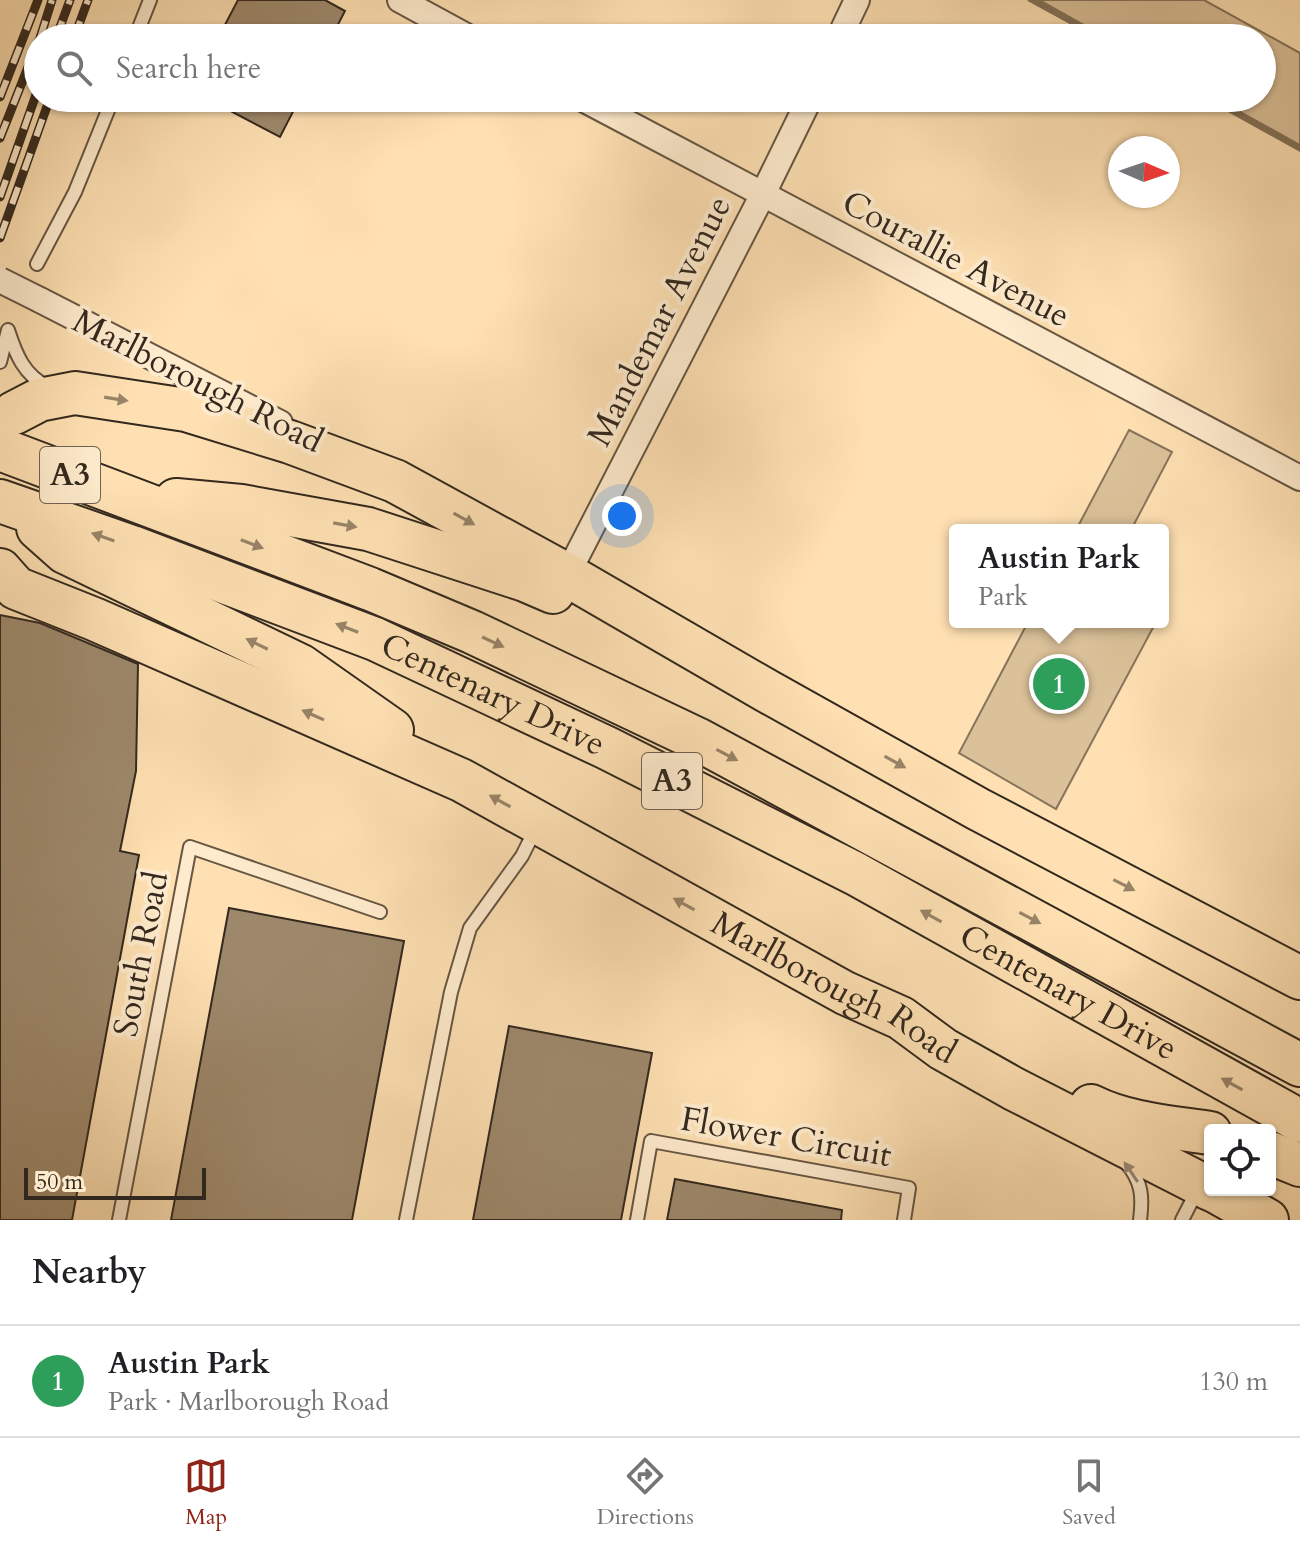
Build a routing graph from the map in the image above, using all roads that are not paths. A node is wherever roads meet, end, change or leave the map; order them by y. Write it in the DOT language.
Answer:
graph roads {
  1 [pos="150,0"];
  2 [pos="400,0"];
  3 [pos="857,0"];
  4 [pos="141,24"];
  5 [pos="444,24"];
  6 [pos="846,24"];
  7 [pos="107,112"];
  8 [pos="607,112"];
  9 [pos="803,112"];
  10 [pos="762,196"];
  11 [pos="37,264"];
  12 [pos="0,280"];
  13 [pos="0,362"];
  14 [pos="75,393"];
  15 [pos="7,431"];
  16 [pos="1300,478"];
  17 [pos="395,481"];
  18 [pos="127,496"];
  19 [pos="7,503"];
  20 [pos="567,575"];
  21 [pos="5,582"];
  22 [pos="767,691"];
  23 [pos="461,780"];
  24 [pos="538,823"];
  25 [pos="380,912"];
  26 [pos="1300,978"];
  27 [pos="901,1018"];
  28 [pos="1300,1065"];
  29 [pos="1300,1121"];
  30 [pos="1100,1132"];
  31 [pos="1204,1132"];
  32 [pos="1276,1155"];
  33 [pos="1300,1165"];
  34 [pos="1204,1182"];
  35 [pos="1204,1190"];
  36 [pos="1228,1196"];
  37 [pos="119,1220"];
  38 [pos="406,1220"];
  39 [pos="637,1220"];
  40 [pos="904,1220"];
  41 [pos="1140,1220"];
  42 [pos="1182,1220"];
  43 [pos="1267,1220"];
  1 -- 4 [label="lane"];
  2 -- 5 [label="street"];
  3 -- 6 [label="street"];
  7 -- 11 [label="lane"];
  8 -- 10 [label="street, Courallie Avenue"];
  9 -- 10 [label="street, Mandemar Avenue"];
  10 -- 16 [label="street, Courallie Avenue"];
  10 -- 20 [label="street, Mandemar Avenue"];
  12 -- 17 [label="street, Marlborough Road, bridge"];
  13 -- 14 [label="lane"];
  14 -- 15 [label="highway"];
  14 -- 17 [label="highway, one-way"];
  15 -- 18 [label="highway, Centenary Drive / A3"];
  17 -- 20 [label="highway, one-way"];
  18 -- 22 [label="highway, one-way"];
  18 -- 28 [label="highway, Centenary Drive / A3, one-way"];
  23 -- 19 [label="highway, one-way"];
  29 -- 19 [label="highway, Centenary Drive / A3, one-way"];
  20 -- 22 [label="highway"];
  23 -- 21 [label="highway, one-way"];
  22 -- 26 [label="highway, one-way"];
  24 -- 23 [label="highway, Marlborough Road, one-way"];
  27 -- 24 [label="highway, Marlborough Road, one-way"];
  24 -- 38 [label="lane"];
  25 -- 37 [label="lane, South Road"];
  27 -- 30 [label="highway, Marlborough Road"];
  27 -- 31 [label="highway"];
  30 -- 34 [label="highway, Marlborough Road"];
  41 -- 30 [label="lane, one-way"];
  32 -- 33 [label="highway"];
  35 -- 42 [label="lane"];
  36 -- 43 [label="highway, Marlborough Road"];
  39 -- 40 [label="lane, Flower Circuit"];
}
